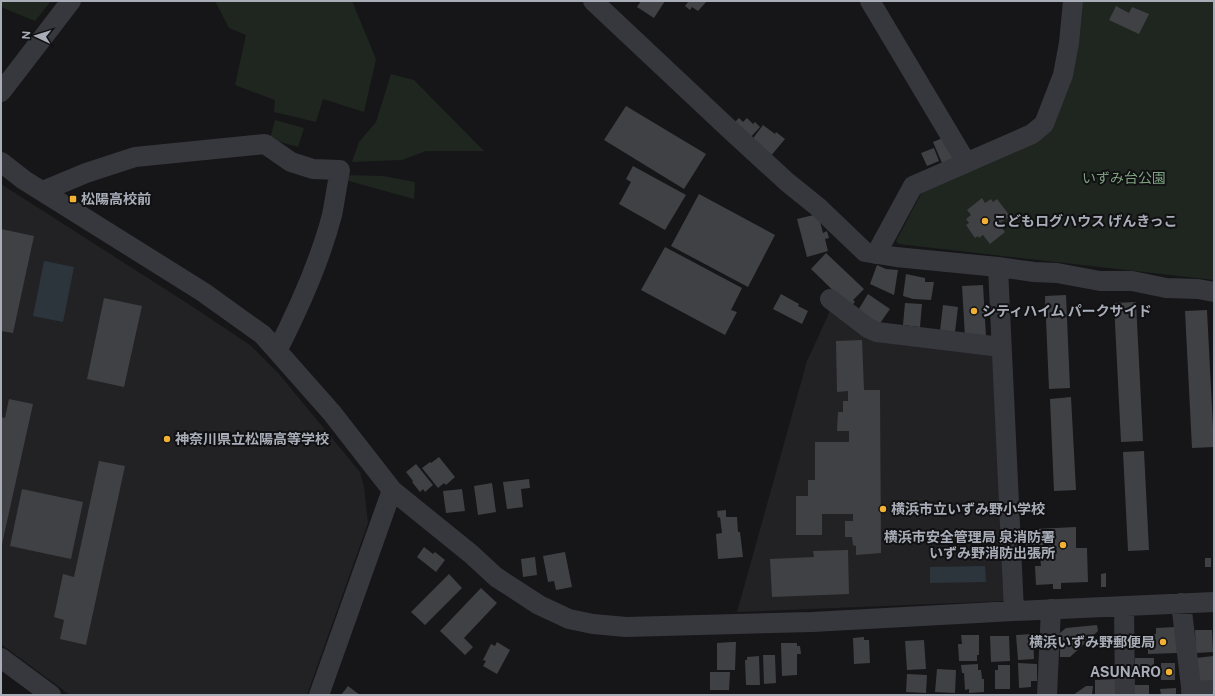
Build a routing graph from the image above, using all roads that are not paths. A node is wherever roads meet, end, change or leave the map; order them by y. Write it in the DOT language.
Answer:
graph roads {
  1 [pos="71,1"];
  2 [pos="593,1"];
  3 [pos="870,1"];
  4 [pos="1073,1"];
  5 [pos="1,92"];
  6 [pos="1,162"];
  7 [pos="966,162"];
  8 [pos="43,192"];
  9 [pos="876,254"];
  10 [pos="998,267"];
  11 [pos="1214,292"];
  12 [pos="830,299"];
  13 [pos="1001,347"];
  14 [pos="277,351"];
  15 [pos="392,490"];
  16 [pos="1214,602"];
  17 [pos="1181,603"];
  18 [pos="1124,606"];
  19 [pos="1051,609"];
  20 [pos="1014,610"];
  21 [pos="1,658"];
  22 [pos="1214,690"];
  23 [pos="1191,693"];
  24 [pos="51,695"];
  25 [pos="319,695"];
  26 [pos="1047,695"];
  27 [pos="1125,695"];
  1 -- 5 [label="street"];
  2 -- 9 [label="street"];
  3 -- 7 [label="street"];
  4 -- 7 [label="street"];
  6 -- 8 [label="street"];
  7 -- 9 [label="street"];
  8 -- 14 [label="street"];
  8 -- 14 [label="street"];
  9 -- 10 [label="street"];
  10 -- 11 [label="street"];
  10 -- 13 [label="street"];
  12 -- 13 [label="street"];
  13 -- 20 [label="street"];
  14 -- 15 [label="street"];
  15 -- 20 [label="street"];
  15 -- 25 [label="street"];
  16 -- 17 [label="street"];
  17 -- 18 [label="street"];
  17 -- 23 [label="street"];
  18 -- 19 [label="street"];
  18 -- 27 [label="street"];
  19 -- 20 [label="street"];
  19 -- 26 [label="street"];
  21 -- 24 [label="street"];
  22 -- 23 [label="street"];
}
